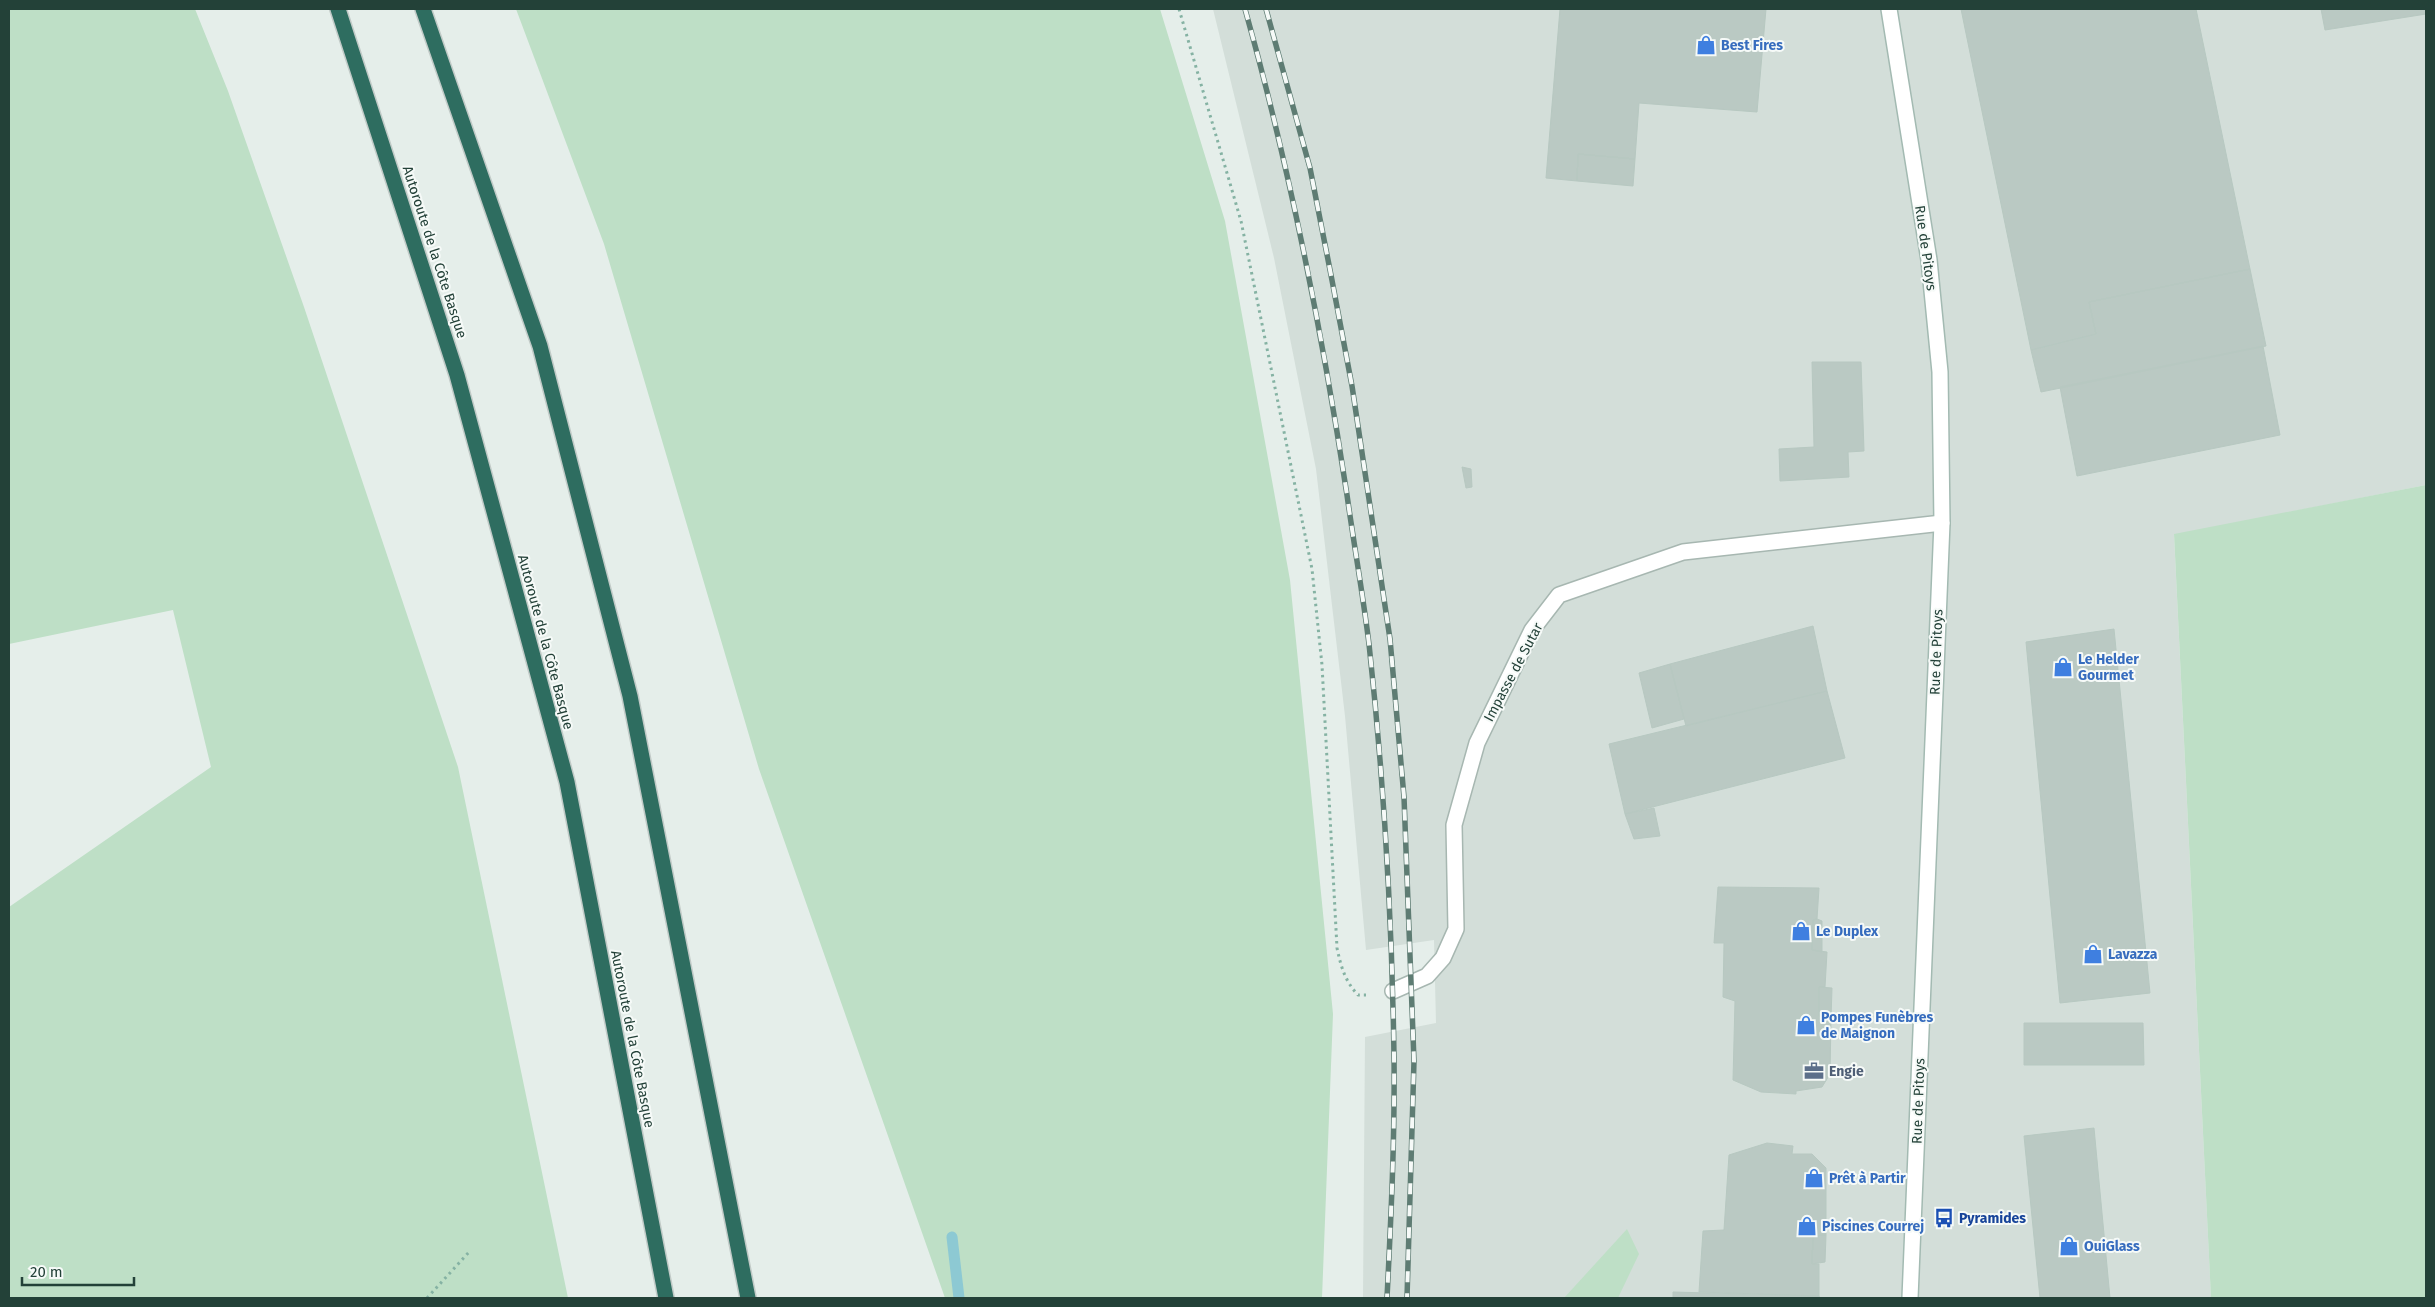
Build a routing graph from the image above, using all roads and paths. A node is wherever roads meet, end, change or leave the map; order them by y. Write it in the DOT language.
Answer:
graph roads {
  1 [pos="338,9"];
  2 [pos="423,9"];
  3 [pos="1179,9"];
  4 [pos="1889,9"];
  5 [pos="1942,523"];
  6 [pos="1393,991"];
  7 [pos="470,1251"];
  8 [pos="427,1298"];
  9 [pos="666,1298"];
  10 [pos="748,1298"];
  11 [pos="1910,1298"];
  1 -- 9 [label="highway, Autoroute de la Côte Basque"];
  2 -- 10 [label="highway"];
  3 -- 6 [label="path"];
  4 -- 5 [label="street, Rue de Pitoys"];
  5 -- 6 [label="street, Impasse de Sutar"];
  5 -- 11 [label="street, Rue de Pitoys"];
  7 -- 8 [label="path"];
}
